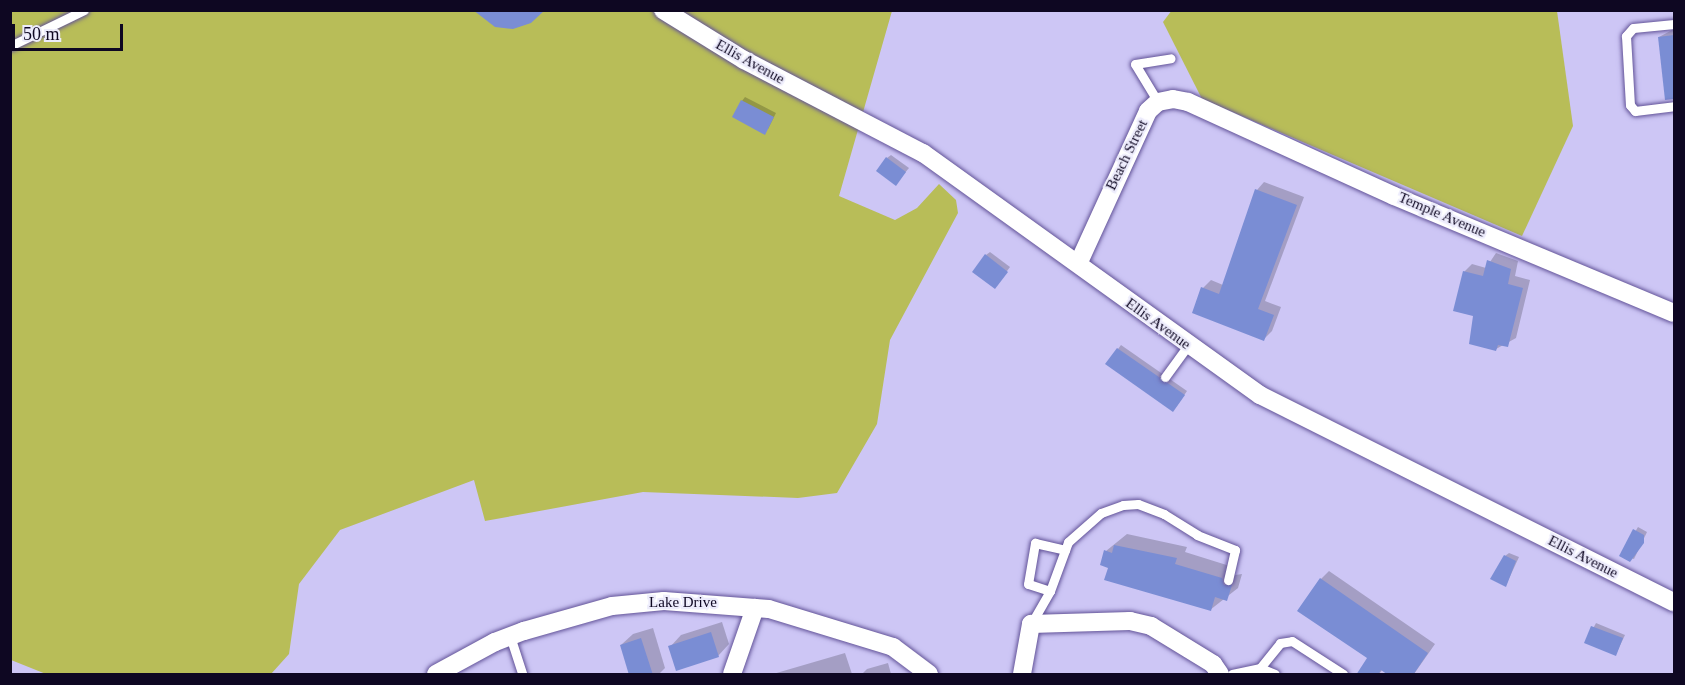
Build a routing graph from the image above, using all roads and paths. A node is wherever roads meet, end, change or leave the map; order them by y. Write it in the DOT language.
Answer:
graph roads {
  1 [pos="84,10"];
  2 [pos="663,10"];
  3 [pos="1674,24"];
  4 [pos="10,46"];
  5 [pos="1171,58"];
  6 [pos="1158,102"];
  7 [pos="1674,106"];
  8 [pos="1079,262"];
  9 [pos="1674,313"];
  10 [pos="1188,345"];
  11 [pos="1165,377"];
  12 [pos="1065,550"];
  13 [pos="1228,580"];
  14 [pos="1050,591"];
  15 [pos="1674,602"];
  16 [pos="755,608"];
  17 [pos="1031,624"];
  18 [pos="510,636"];
  19 [pos="1260,668"];
  20 [pos="436,675"];
  21 [pos="522,675"];
  22 [pos="732,675"];
  23 [pos="929,675"];
  24 [pos="1022,675"];
  25 [pos="1220,675"];
  26 [pos="1233,675"];
  27 [pos="1275,675"];
  28 [pos="1343,675"];
  1 -- 4 [label="lane"];
  2 -- 8 [label="street, Ellis Avenue"];
  3 -- 7 [label="lane"];
  5 -- 6 [label="lane"];
  6 -- 8 [label="street, Beach Street"];
  6 -- 9 [label="street, Temple Avenue"];
  8 -- 10 [label="street, Ellis Avenue"];
  10 -- 11 [label="lane"];
  10 -- 15 [label="street, Ellis Avenue"];
  12 -- 13 [label="lane"];
  12 -- 14 [label="lane"];
  12 -- 14 [label="lane"];
  14 -- 17 [label="lane"];
  16 -- 18 [label="street, Lake Drive"];
  16 -- 22 [label="street"];
  16 -- 23 [label="street, Lake Drive"];
  17 -- 24 [label="street"];
  17 -- 25 [label="street"];
  18 -- 20 [label="street, Lake Drive"];
  18 -- 21 [label="lane"];
  19 -- 26 [label="lane"];
  19 -- 27 [label="lane"];
  19 -- 28 [label="lane"];
}
